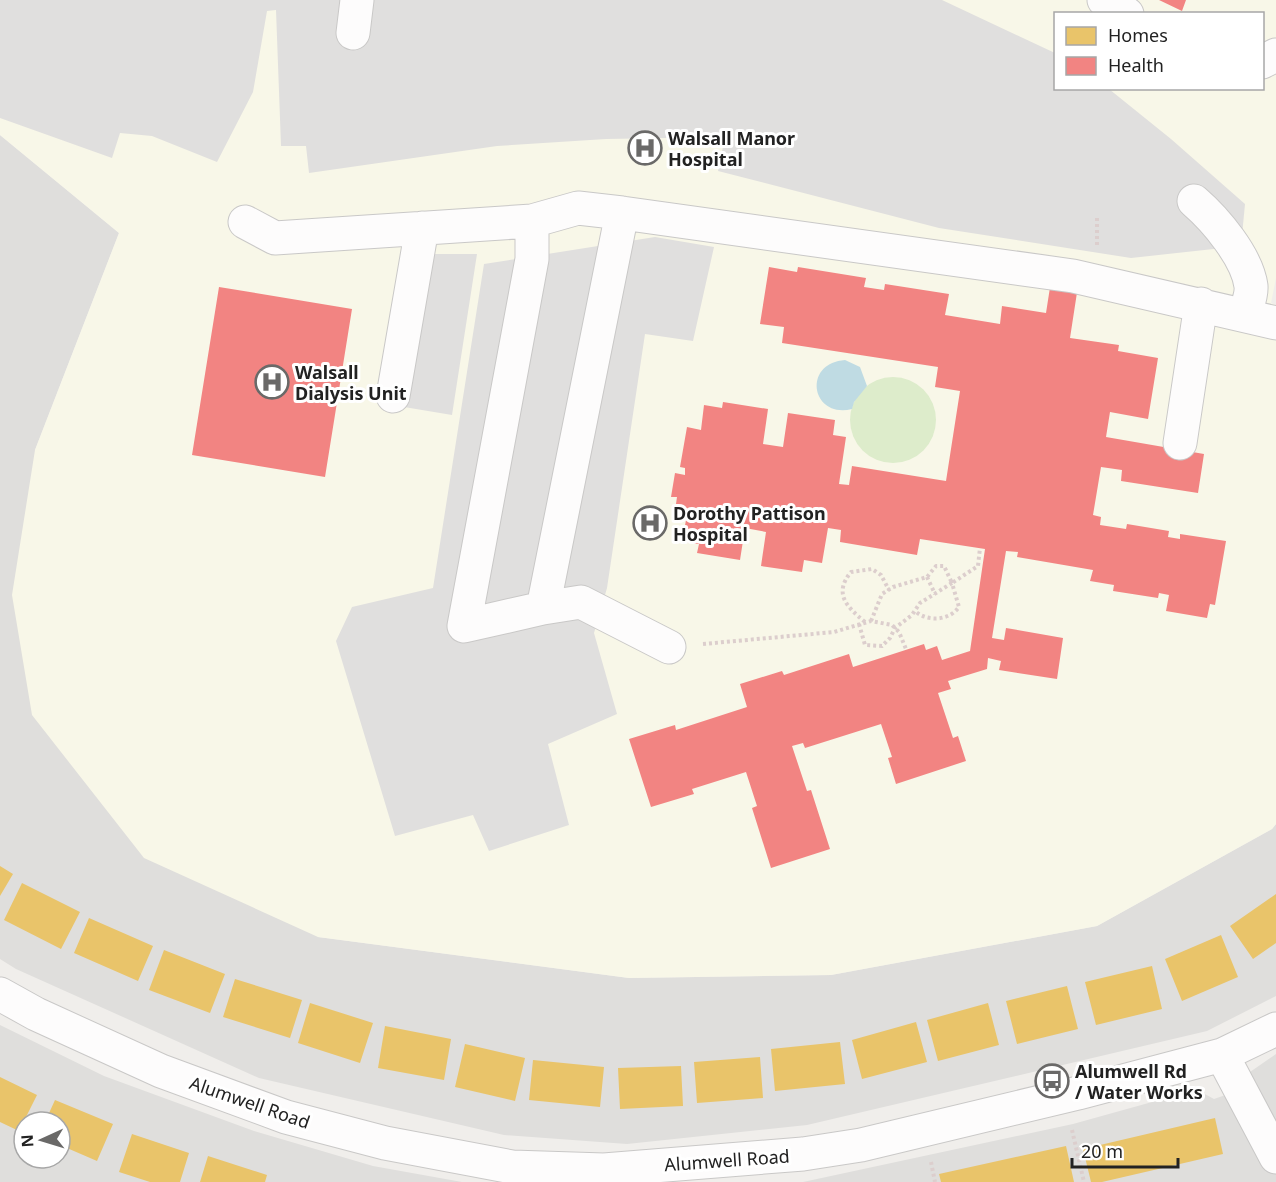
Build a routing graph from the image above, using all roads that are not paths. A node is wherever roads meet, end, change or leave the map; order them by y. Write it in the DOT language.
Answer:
graph roads {
  1 [pos="357,0"];
  2 [pos="1104,0"];
  3 [pos="1124,12"];
  4 [pos="353,33"];
  5 [pos="1187,210"];
  6 [pos="622,213"];
  7 [pos="532,221"];
  8 [pos="245,222"];
  9 [pos="422,228"];
  10 [pos="1201,304"];
  11 [pos="1245,314"];
  12 [pos="1276,323"];
  13 [pos="393,396"];
  14 [pos="1180,443"];
  15 [pos="543,608"];
  16 [pos="669,647"];
  17 [pos="0,994"];
  18 [pos="1276,1029"];
  19 [pos="1222,1055"];
  20 [pos="1276,1157"];
  21 [pos="805,1168"];
  1 -- 4 [label="street"];
  2 -- 3 [label="street"];
  5 -- 11 [label="street"];
  6 -- 7 [label="street"];
  6 -- 10 [label="street"];
  6 -- 15 [label="street"];
  7 -- 9 [label="street"];
  7 -- 15 [label="street"];
  8 -- 9 [label="street"];
  9 -- 13 [label="street"];
  10 -- 11 [label="street"];
  10 -- 14 [label="street"];
  11 -- 12 [label="street"];
  15 -- 16 [label="street"];
  17 -- 21 [label="street, Alumwell Road"];
  18 -- 19 [label="street, Alumwell Road"];
  19 -- 20 [label="street"];
  19 -- 21 [label="street, Alumwell Road"];
}
